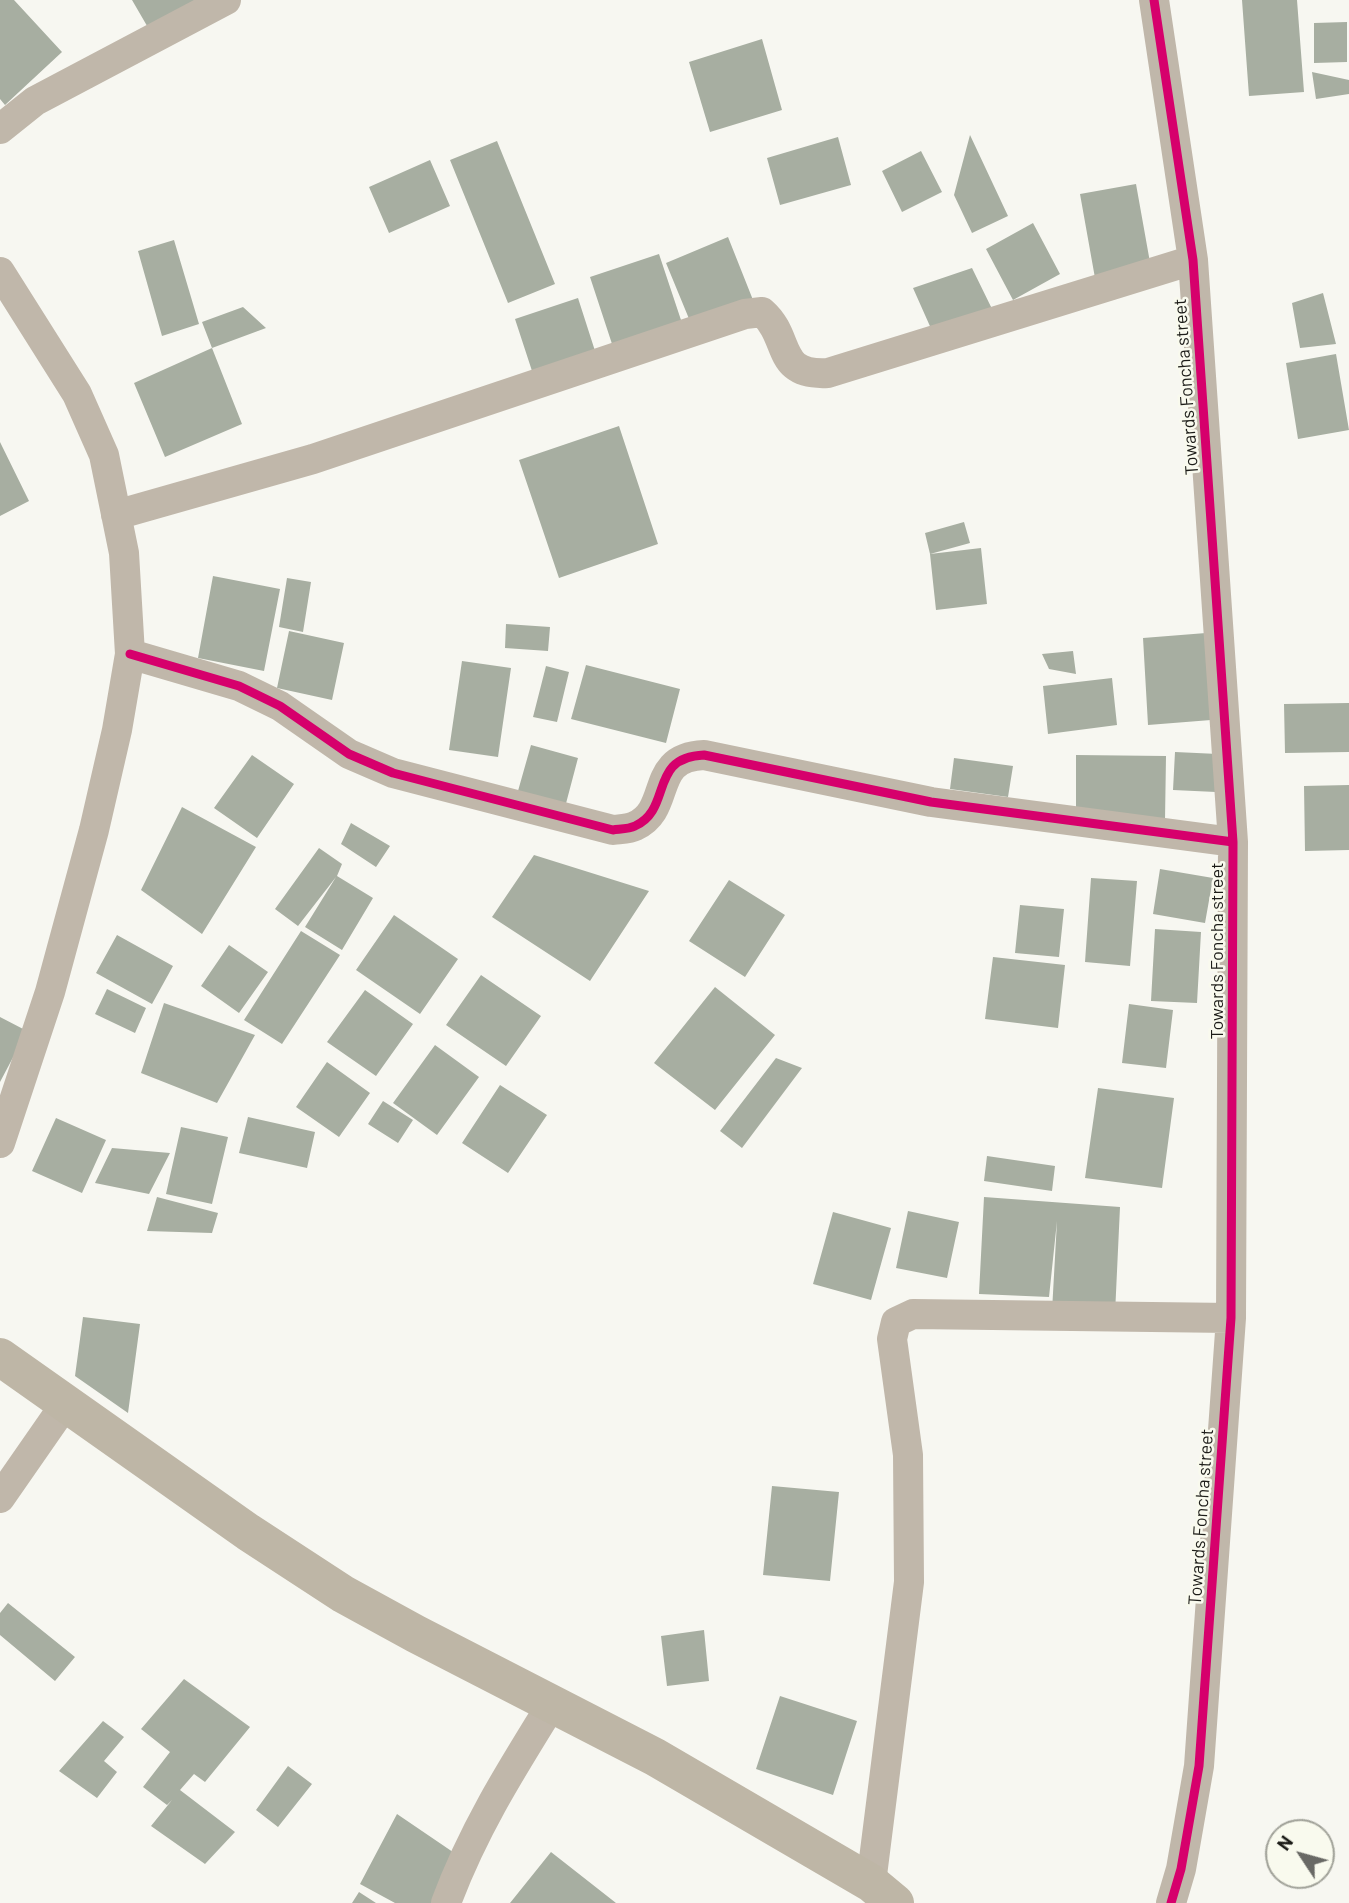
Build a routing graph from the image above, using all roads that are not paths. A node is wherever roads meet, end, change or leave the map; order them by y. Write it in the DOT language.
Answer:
graph roads {
  1 [pos="226,0"];
  2 [pos="1154,0"];
  3 [pos="0,129"];
  4 [pos="1193,260"];
  5 [pos="0,272"];
  6 [pos="116,514"];
  7 [pos="130,654"];
  8 [pos="1233,842"];
  9 [pos="0,1143"];
  10 [pos="1231,1318"];
  11 [pos="0,1357"];
  12 [pos="66,1404"];
  13 [pos="0,1498"];
  14 [pos="552,1704"];
  15 [pos="883,1893"];
  16 [pos="446,1903"];
  17 [pos="1171,1903"];
  1 -- 3 [label="street"];
  2 -- 4 [label="street, Towards Foncha street"];
  4 -- 6 [label="street"];
  4 -- 8 [label="street, Towards Foncha street"];
  5 -- 6 [label="street"];
  6 -- 7 [label="street"];
  7 -- 8 [label="street"];
  7 -- 9 [label="street"];
  8 -- 10 [label="street, Towards Foncha street"];
  10 -- 15 [label="street"];
  10 -- 17 [label="street, Towards Foncha street"];
  11 -- 12 [label="street"];
  12 -- 13 [label="street"];
  12 -- 14 [label="street"];
  14 -- 15 [label="street"];
  14 -- 16 [label="street"];
}
